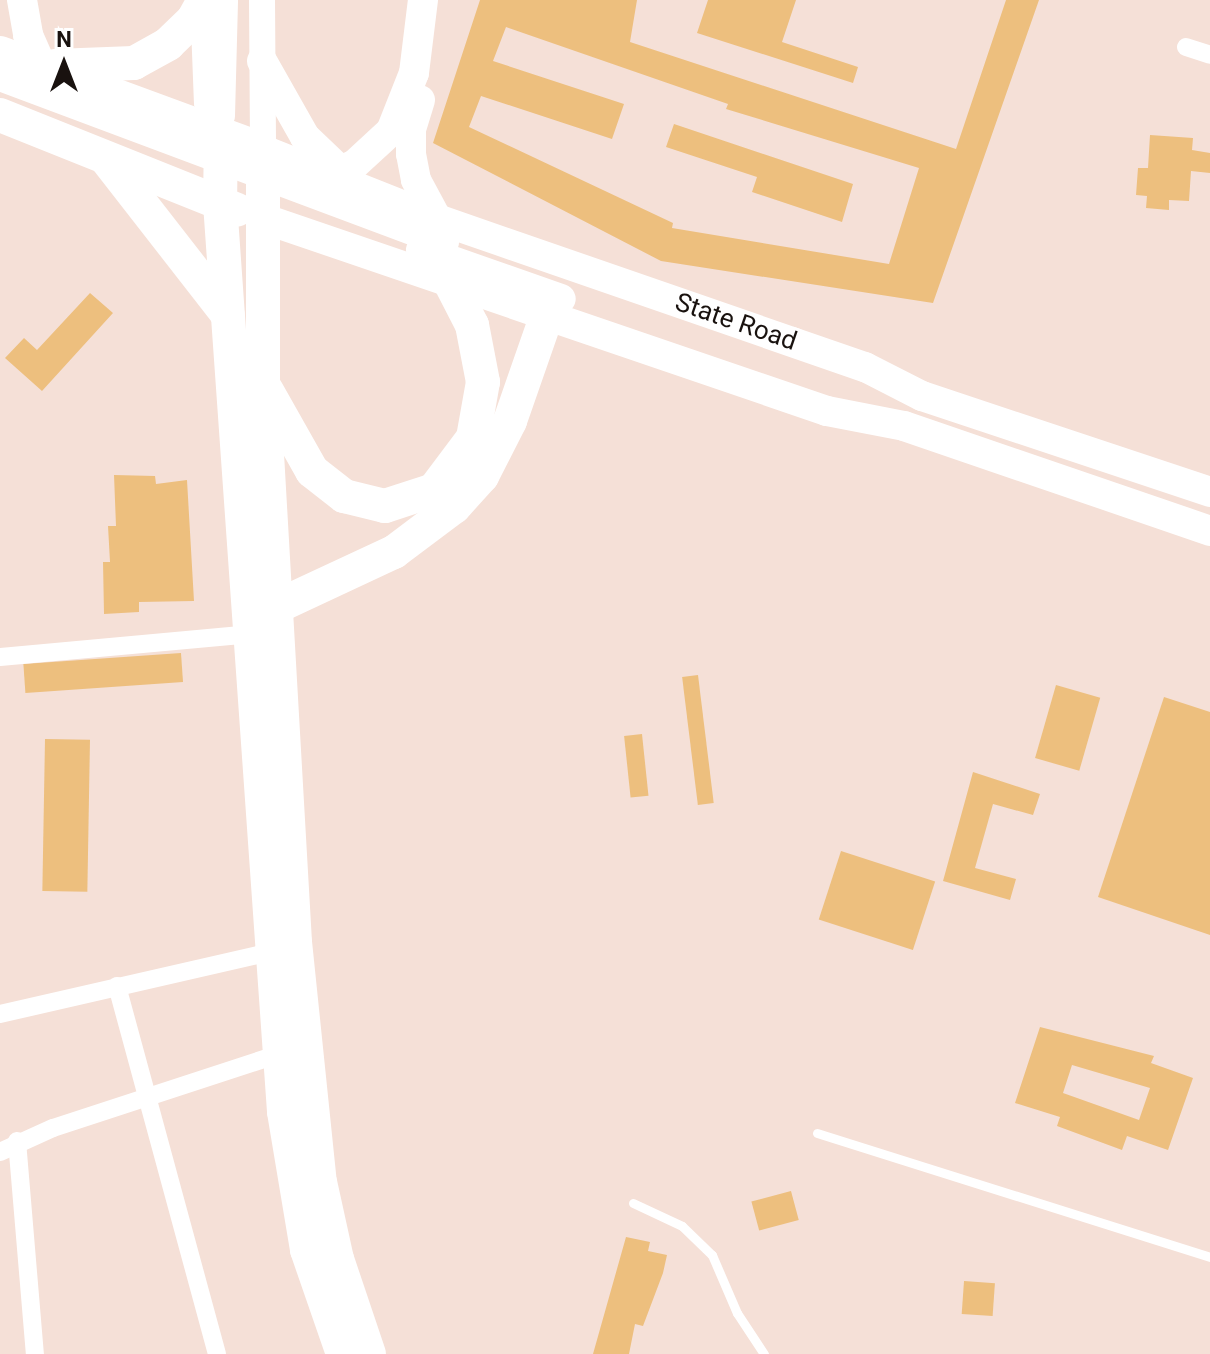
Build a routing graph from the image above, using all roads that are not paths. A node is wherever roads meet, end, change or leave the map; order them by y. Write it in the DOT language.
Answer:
graph roads {
  1 [pos="22,0"];
  2 [pos="204,0"];
  3 [pos="225,0"];
  4 [pos="262,0"];
  5 [pos="423,0"];
  6 [pos="441,0"];
  7 [pos="1186,47"];
  8 [pos="1210,55"];
  9 [pos="262,61"];
  10 [pos="10,64"];
  11 [pos="0,95"];
  12 [pos="56,98"];
  13 [pos="0,115"];
  14 [pos="221,134"];
  15 [pos="263,150"];
  16 [pos="105,157"];
  17 [pos="297,190"];
  18 [pos="367,191"];
  19 [pos="220,203"];
  20 [pos="259,217"];
  21 [pos="437,219"];
  22 [pos="436,255"];
  23 [pos="547,315"];
  24 [pos="229,316"];
  25 [pos="635,316"];
  26 [pos="263,384"];
  27 [pos="922,396"];
  28 [pos="904,426"];
  29 [pos="1210,492"];
  30 [pos="1210,531"];
  31 [pos="278,606"];
  32 [pos="252,634"];
  33 [pos="0,657"];
  34 [pos="271,952"];
  35 [pos="117,986"];
  36 [pos="0,1014"];
  37 [pos="280,1054"];
  38 [pos="146,1101"];
  39 [pos="817,1133"];
  40 [pos="17,1141"];
  41 [pos="0,1152"];
  42 [pos="633,1203"];
  43 [pos="1210,1257"];
  44 [pos="35,1354"];
  45 [pos="217,1354"];
  46 [pos="343,1354"];
  47 [pos="369,1354"];
  48 [pos="764,1354"];
  1 -- 12 [label="main road"];
  2 -- 10 [label="highway"];
  2 -- 14 [label="main road"];
  3 -- 14 [label="main road"];
  4 -- 9 [label="main road"];
  5 -- 17 [label="main road"];
  6 -- 21 [label="main road"];
  7 -- 8 [label="street"];
  9 -- 15 [label="main road"];
  9 -- 18 [label="main road"];
  10 -- 12 [label="main road"];
  10 -- 14 [label="highway"];
  11 -- 22 [label="main road"];
  12 -- 17 [label="main road"];
  13 -- 16 [label="highway"];
  14 -- 15 [label="highway"];
  14 -- 19 [label="highway"];
  15 -- 18 [label="main road, State Road"];
  15 -- 20 [label="highway"];
  16 -- 19 [label="highway"];
  16 -- 24 [label="highway"];
  17 -- 25 [label="main road"];
  18 -- 21 [label="main road, State Road"];
  19 -- 20 [label="highway"];
  19 -- 24 [label="highway"];
  20 -- 23 [label="main road"];
  20 -- 26 [label="highway"];
  21 -- 27 [label="main road, State Road"];
  22 -- 25 [label="main road"];
  22 -- 26 [label="highway"];
  23 -- 28 [label="main road"];
  23 -- 31 [label="highway"];
  24 -- 32 [label="highway"];
  25 -- 27 [label="main road"];
  25 -- 28 [label="main road"];
  26 -- 31 [label="highway"];
  27 -- 29 [label="main road, State Road"];
  28 -- 30 [label="main road"];
  31 -- 47 [label="highway"];
  32 -- 33 [label="street"];
  32 -- 34 [label="highway"];
  34 -- 35 [label="street"];
  34 -- 37 [label="highway"];
  35 -- 36 [label="street"];
  35 -- 38 [label="street"];
  37 -- 38 [label="street"];
  37 -- 46 [label="highway"];
  38 -- 40 [label="street"];
  38 -- 45 [label="street"];
  39 -- 43 [label="lane"];
  40 -- 41 [label="street"];
  40 -- 44 [label="street"];
  42 -- 48 [label="lane"];
}
